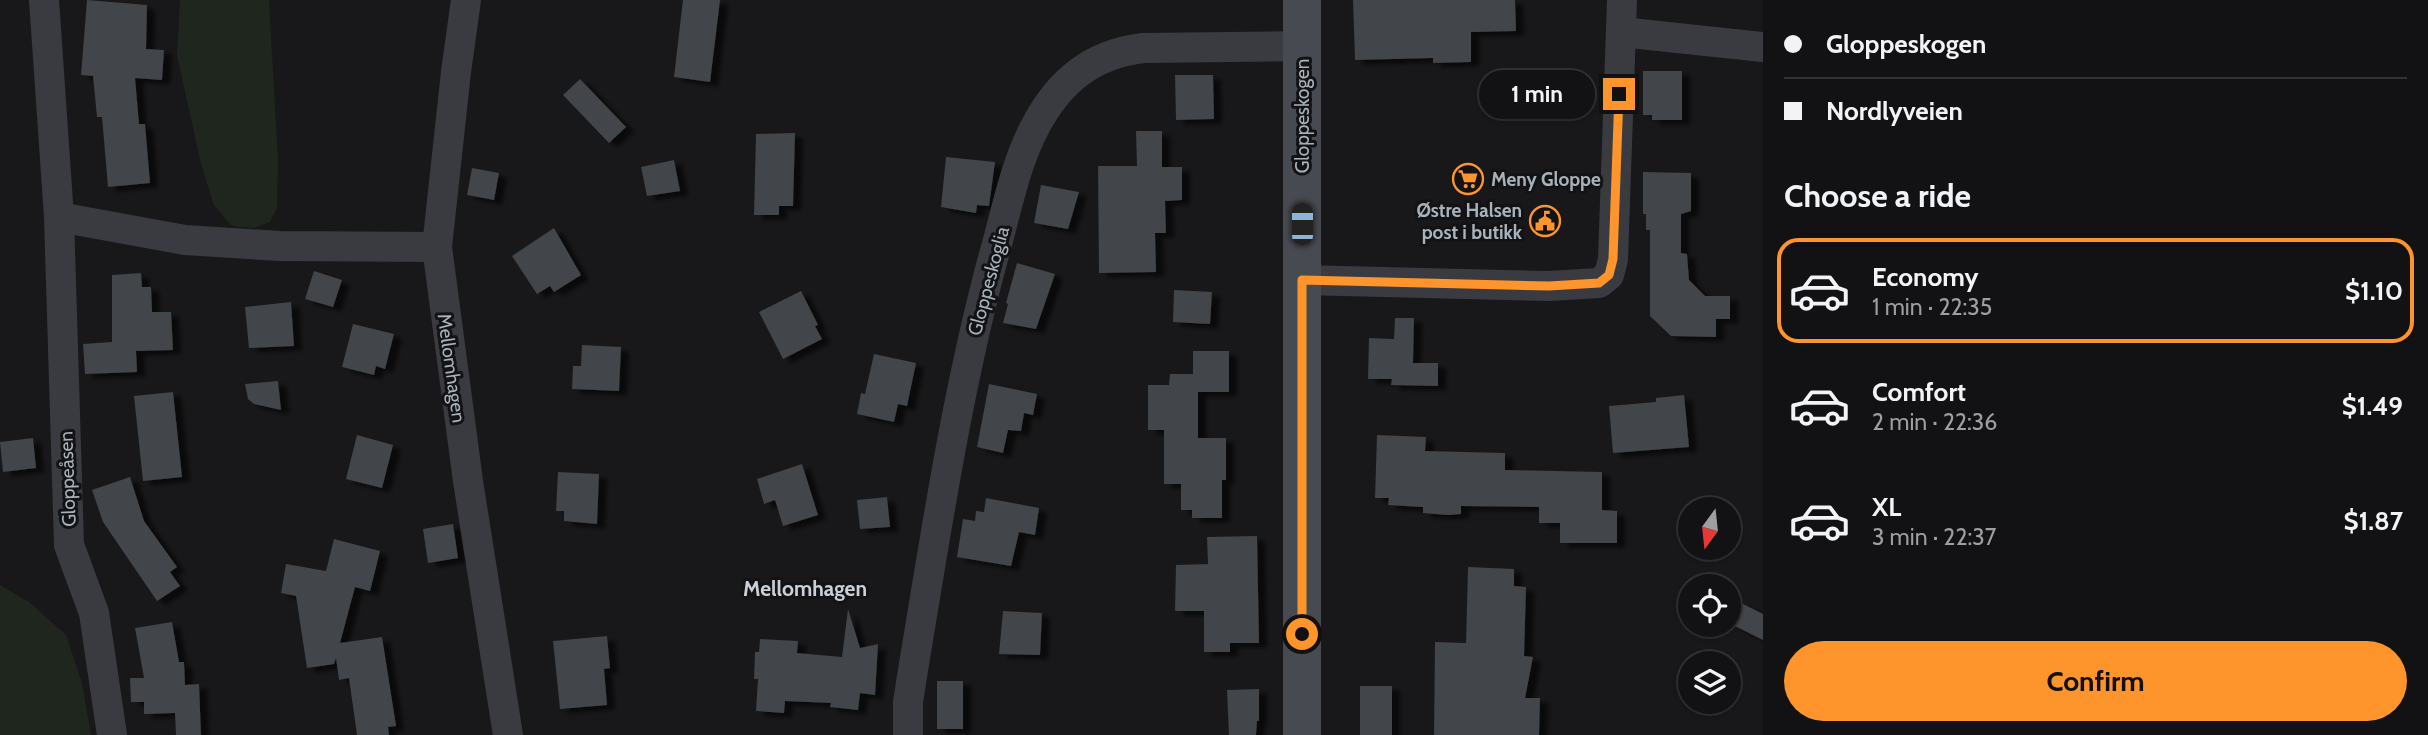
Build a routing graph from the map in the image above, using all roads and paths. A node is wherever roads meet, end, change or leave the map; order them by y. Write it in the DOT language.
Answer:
graph roads {
  1 [pos="44,0"];
  2 [pos="466,0"];
  3 [pos="1301,0"];
  4 [pos="1622,0"];
  5 [pos="1621,32"];
  6 [pos="1302,46"];
  7 [pos="1763,47"];
  8 [pos="59,217"];
  9 [pos="437,247"];
  10 [pos="1302,280"];
  11 [pos="112,735"];
  12 [pos="508,735"];
  13 [pos="908,735"];
  14 [pos="1302,735"];
  1 -- 8 [label="street, Gloppeåsen"];
  2 -- 9 [label="street, Mellomhagen"];
  3 -- 6 [label="main road, Gloppeskogen"];
  4 -- 5 [label="street"];
  5 -- 7 [label="street"];
  5 -- 10 [label="street"];
  6 -- 10 [label="main road, Gloppeskogen"];
  6 -- 13 [label="street, Gloppeskoglia"];
  8 -- 9 [label="street"];
  8 -- 11 [label="street, Gloppeåsen"];
  9 -- 12 [label="street, Mellomhagen"];
  10 -- 14 [label="main road, Gloppeskogen"];
}
